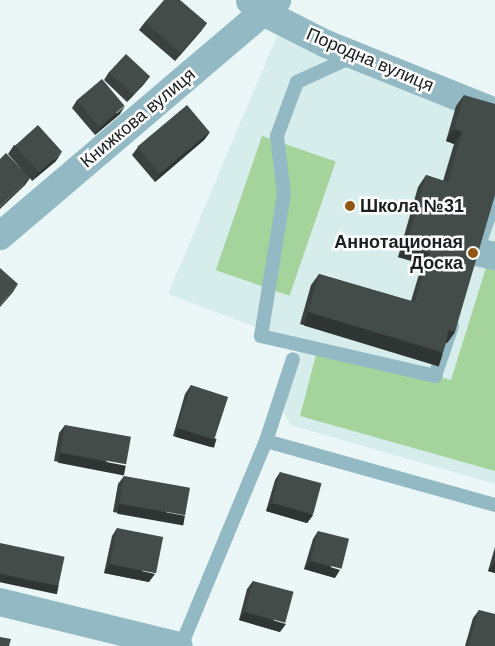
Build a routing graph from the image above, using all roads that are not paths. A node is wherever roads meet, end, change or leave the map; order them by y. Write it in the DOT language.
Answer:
graph roads {
  1 [pos="263,4"];
  2 [pos="355,56"];
  3 [pos="495,112"];
  4 [pos="495,199"];
  5 [pos="0,236"];
  6 [pos="481,259"];
  7 [pos="456,314"];
  8 [pos="294,359"];
  9 [pos="266,441"];
  10 [pos="495,505"];
  11 [pos="0,602"];
  12 [pos="180,646"];
  1 -- 2 [label="street, Породна вулиця"];
  1 -- 5 [label="street, Книжкова вулиця"];
  2 -- 3 [label="street, Породна вулиця"];
  2 -- 7 [label="lane"];
  4 -- 6 [label="lane"];
  8 -- 9 [label="lane"];
  9 -- 10 [label="lane"];
  9 -- 12 [label="lane"];
  11 -- 12 [label="street"];
}
